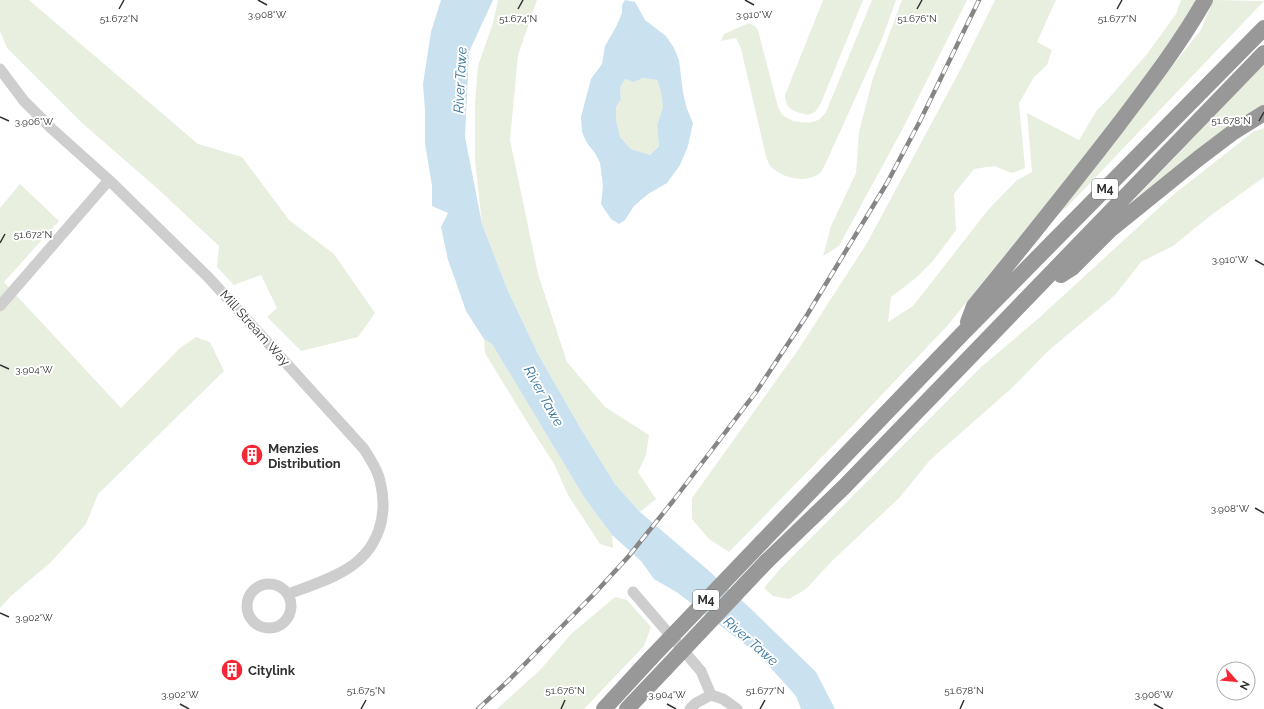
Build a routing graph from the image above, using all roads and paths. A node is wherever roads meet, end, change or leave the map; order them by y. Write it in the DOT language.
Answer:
graph roads {
  1 [pos="1205,0"];
  2 [pos="1264,28"];
  3 [pos="1261,56"];
  4 [pos="0,70"];
  5 [pos="1264,113"];
  6 [pos="109,180"];
  7 [pos="1033,292"];
  8 [pos="0,306"];
  9 [pos="963,333"];
  10 [pos="633,592"];
  11 [pos="288,594"];
  12 [pos="711,695"];
  13 [pos="604,709"];
  14 [pos="627,709"];
  15 [pos="690,709"];
  16 [pos="737,709"];
  1 -- 9 [label="highway, M4"];
  2 -- 9 [label="highway, M4"];
  3 -- 7 [label="highway, M4"];
  4 -- 6 [label="street, Mill Stream Way"];
  5 -- 7 [label="highway, M4"];
  6 -- 8 [label="street"];
  6 -- 11 [label="street, Mill Stream Way"];
  7 -- 14 [label="highway, M4, bridge"];
  9 -- 13 [label="highway, M4, bridge"];
  10 -- 12 [label="street"];
  11 -- 11 [label="street"];
  12 -- 15 [label="street"];
  12 -- 16 [label="street"];
}
